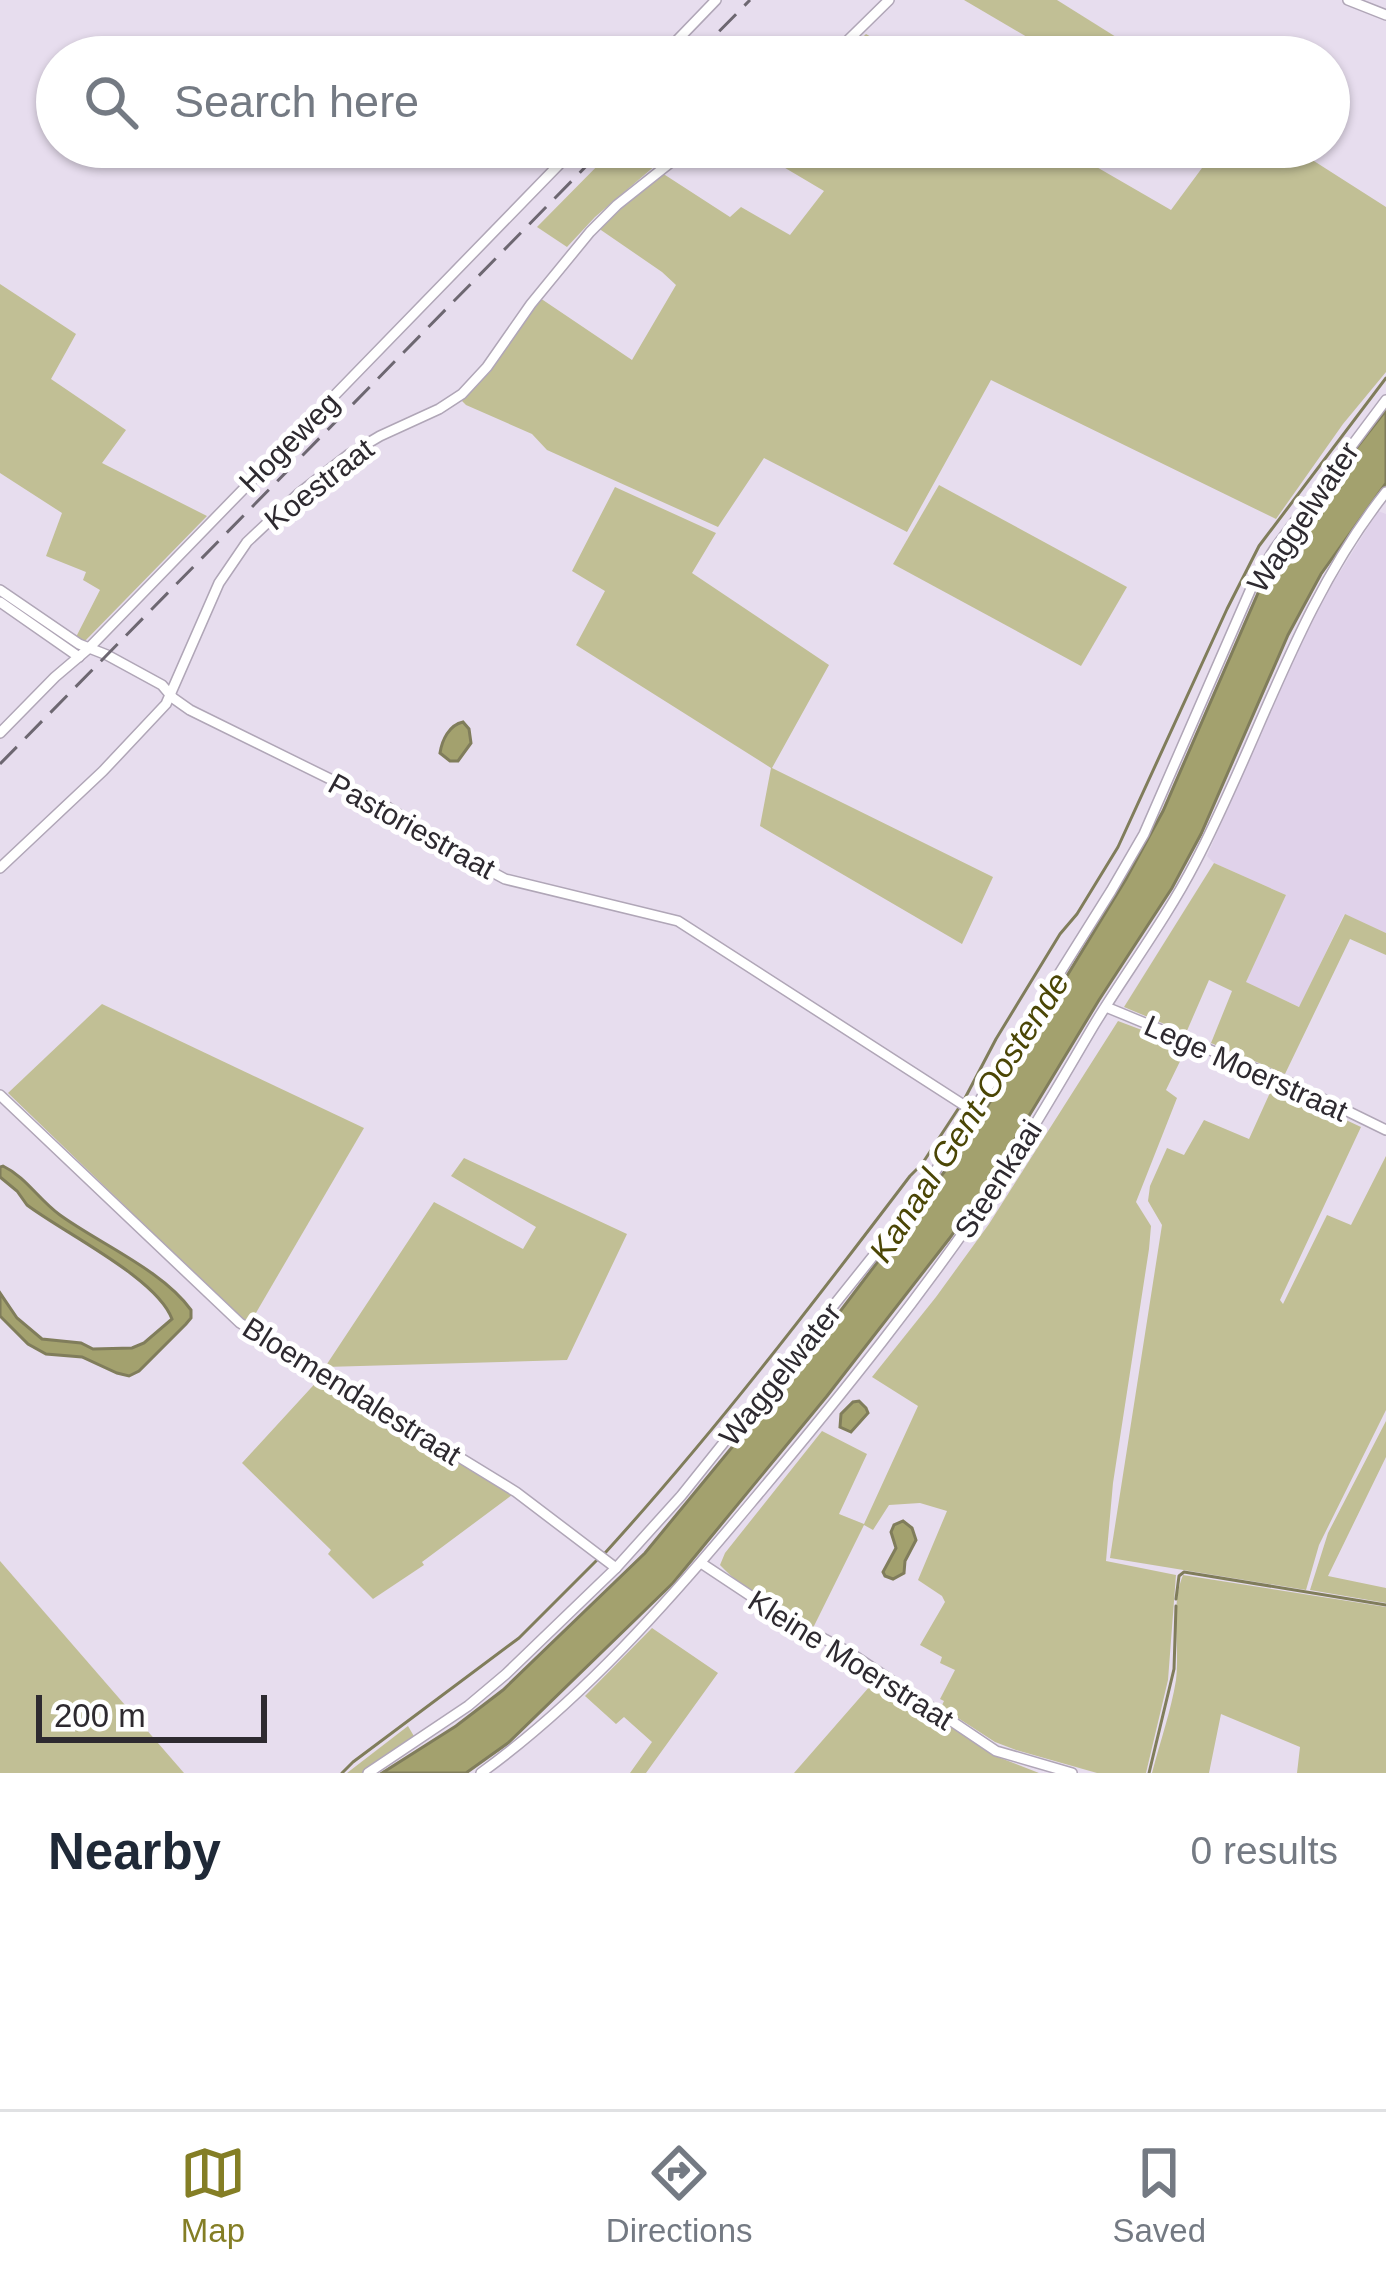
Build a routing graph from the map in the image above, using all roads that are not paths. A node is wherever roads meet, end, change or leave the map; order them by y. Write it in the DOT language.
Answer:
graph roads {
  1 [pos="716,0"];
  2 [pos="889,0"];
  3 [pos="1348,0"];
  4 [pos="1386,15"];
  5 [pos="682,36"];
  6 [pos="853,36"];
  7 [pos="556,168"];
  8 [pos="663,168"];
  9 [pos="1386,400"];
  10 [pos="1386,492"];
  11 [pos="0,590"];
  12 [pos="7,603"];
  13 [pos="83,653"];
  14 [pos="169,693"];
  15 [pos="0,733"];
  16 [pos="0,868"];
  17 [pos="1106,1007"];
  18 [pos="0,1095"];
  19 [pos="966,1106"];
  20 [pos="1386,1130"];
  21 [pos="701,1563"];
  22 [pos="616,1568"];
  23 [pos="368,1773"];
  24 [pos="481,1773"];
  25 [pos="1072,1773"];
  1 -- 5 [label="street"];
  2 -- 6 [label="street"];
  3 -- 4 [label="street"];
  7 -- 13 [label="street, Hogeweg"];
  8 -- 14 [label="street, Koestraat"];
  9 -- 19 [label="street, Waggelwater"];
  10 -- 17 [label="street, Steenkaai"];
  11 -- 12 [label="street, Pastoriestraat"];
  12 -- 13 [label="street, Pastoriestraat"];
  13 -- 14 [label="street, Pastoriestraat"];
  13 -- 15 [label="street, Hogeweg"];
  14 -- 16 [label="street, Koestraat"];
  14 -- 19 [label="street, Pastoriestraat"];
  17 -- 20 [label="street, Lege Moerstraat"];
  17 -- 21 [label="street, Steenkaai"];
  18 -- 22 [label="street, Bloemendalestraat"];
  19 -- 22 [label="street, Waggelwater"];
  21 -- 24 [label="street, Steenkaai"];
  21 -- 25 [label="street, Kleine Moerstraat"];
  22 -- 23 [label="street, Waggelwater"];
}
